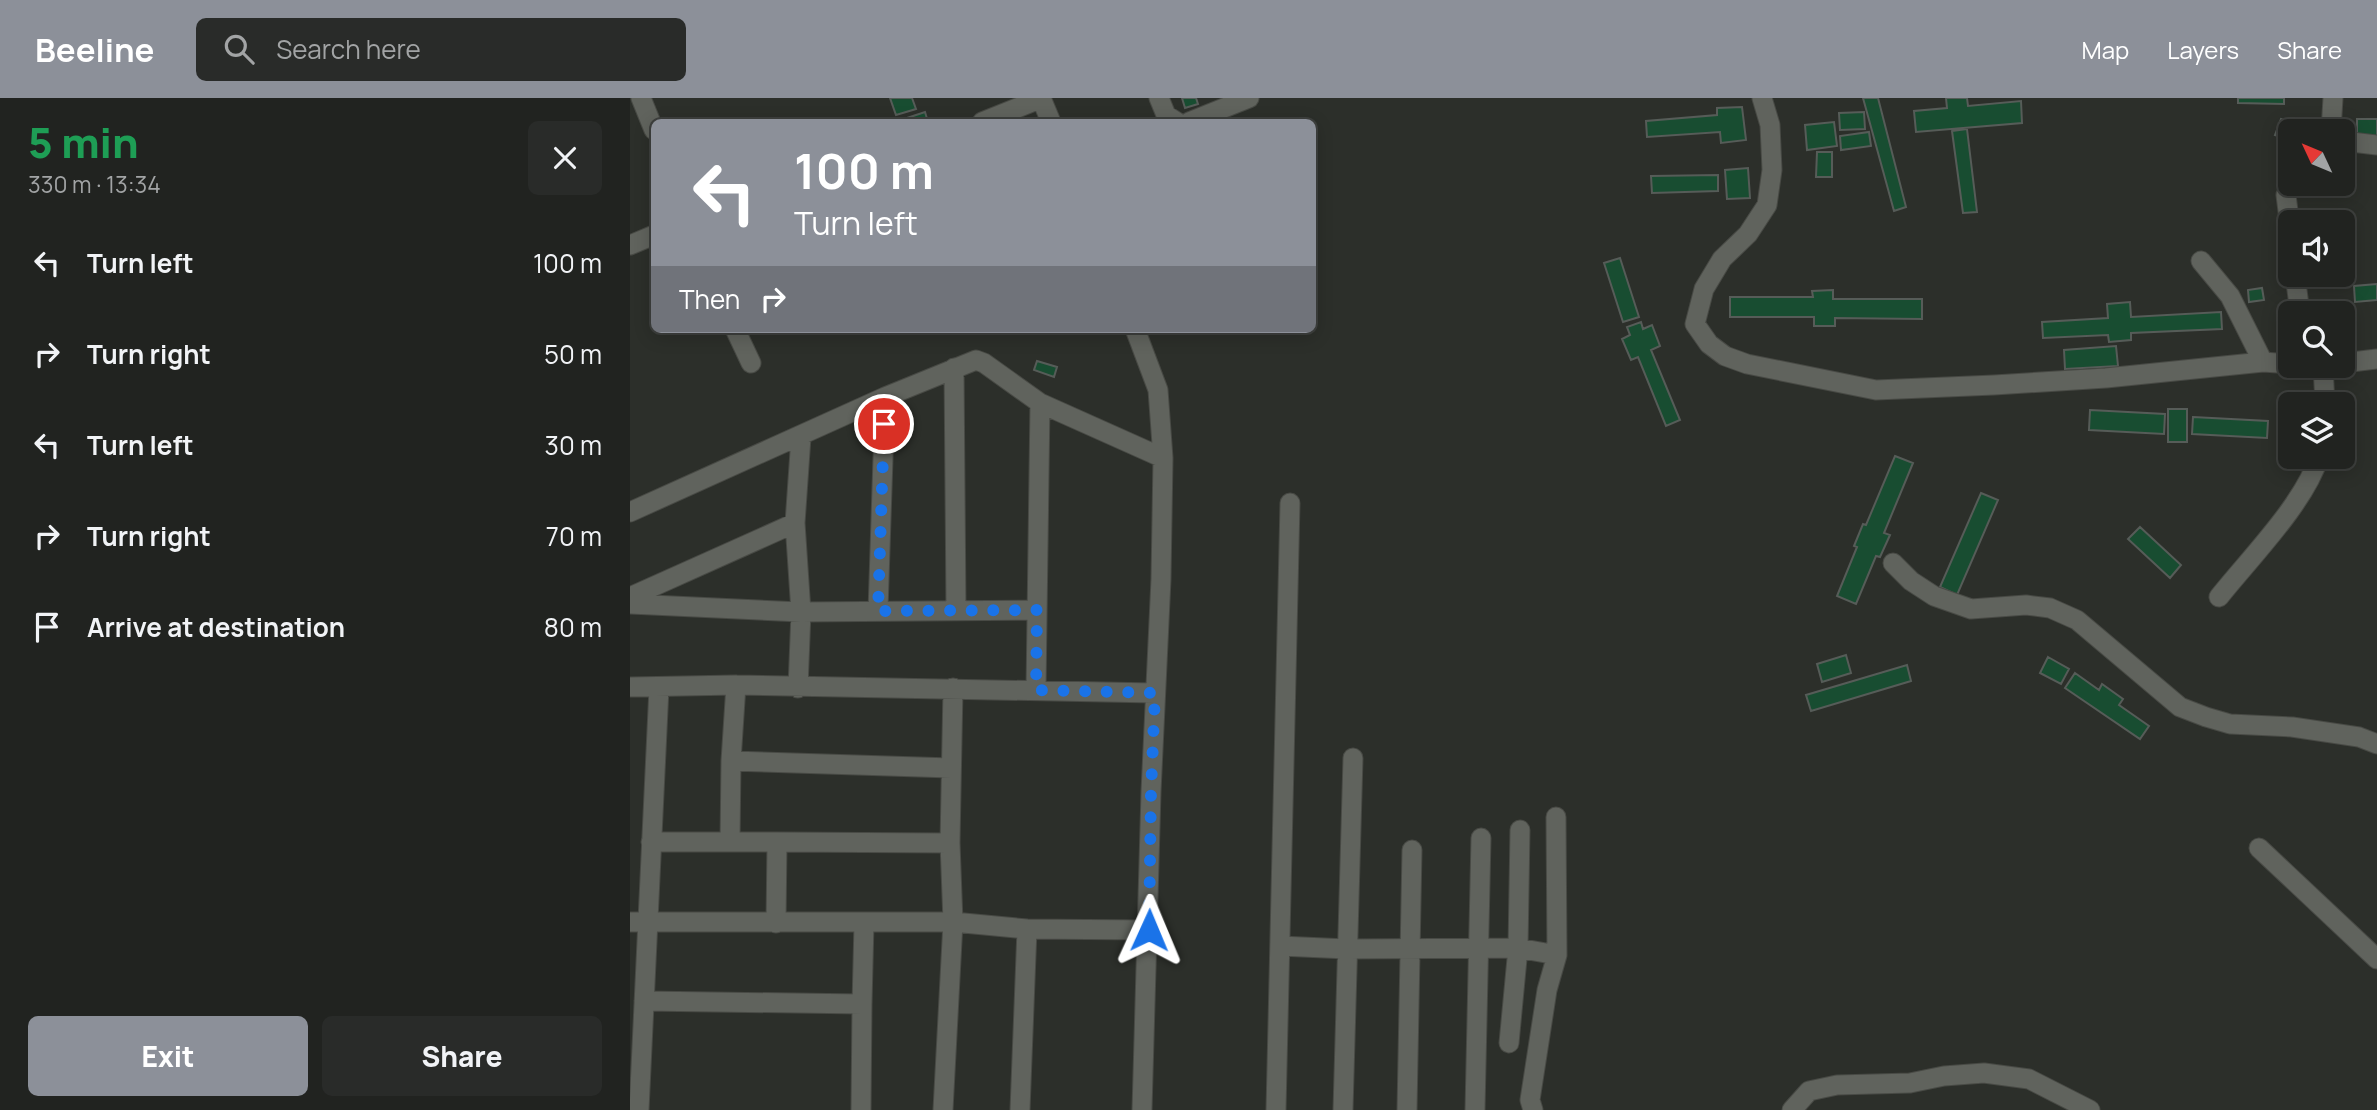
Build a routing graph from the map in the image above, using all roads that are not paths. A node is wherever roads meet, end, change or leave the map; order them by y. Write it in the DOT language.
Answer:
graph roads {
  1 [pos="641,98"];
  2 [pos="1041,98"];
  3 [pos="1159,98"];
  4 [pos="1249,98"];
  5 [pos="1762,98"];
  6 [pos="2333,98"];
  7 [pos="989,119"];
  8 [pos="1050,119"];
  9 [pos="1173,119"];
  10 [pos="1196,119"];
  11 [pos="2332,119"];
  12 [pos="651,123"];
  13 [pos="2356,143"];
  14 [pos="2377,145"];
  15 [pos="651,236"];
  16 [pos="630,245"];
  17 [pos="2201,261"];
  18 [pos="737,333"];
  19 [pos="1137,333"];
  20 [pos="2377,359"];
  21 [pos="2263,362"];
  22 [pos="2355,362"];
  23 [pos="751,363"];
  24 [pos="2278,363"];
  25 [pos="954,368"];
  26 [pos="885,397"];
  27 [pos="1040,403"];
  28 [pos="801,436"];
  29 [pos="1163,458"];
  30 [pos="2315,469"];
  31 [pos="1290,503"];
  32 [pos="630,512"];
  33 [pos="795,523"];
  34 [pos="1893,563"];
  35 [pos="630,597"];
  36 [pos="2219,597"];
  37 [pos="630,604"];
  38 [pos="956,610"];
  39 [pos="1037,610"];
  40 [pos="878,611"];
  41 [pos="801,612"];
  42 [pos="736,685"];
  43 [pos="630,687"];
  44 [pos="659,688"];
  45 [pos="798,688"];
  46 [pos="953,688"];
  47 [pos="1036,690"];
  48 [pos="1155,693"];
  49 [pos="2377,744"];
  50 [pos="1353,758"];
  51 [pos="731,761"];
  52 [pos="951,768"];
  53 [pos="1556,817"];
  54 [pos="1520,830"];
  55 [pos="1481,838"];
  56 [pos="650,842"];
  57 [pos="730,842"];
  58 [pos="777,842"];
  59 [pos="950,843"];
  60 [pos="2259,848"];
  61 [pos="1412,850"];
  62 [pos="638,922"];
  63 [pos="953,922"];
  64 [pos="776,923"];
  65 [pos="863,923"];
  66 [pos="1027,929"];
  67 [pos="1149,930"];
  68 [pos="1280,946"];
  69 [pos="1409,948"];
  70 [pos="1478,948"];
  71 [pos="1518,948"];
  72 [pos="1348,949"];
  73 [pos="1557,955"];
  74 [pos="2377,959"];
  75 [pos="644,1001"];
  76 [pos="862,1004"];
  77 [pos="1509,1043"];
  78 [pos="639,1110"];
  79 [pos="861,1110"];
  80 [pos="943,1110"];
  81 [pos="1020,1110"];
  82 [pos="1142,1110"];
  83 [pos="1276,1110"];
  84 [pos="1343,1110"];
  85 [pos="1407,1110"];
  86 [pos="1475,1110"];
  87 [pos="1533,1110"];
  88 [pos="1792,1110"];
  89 [pos="2090,1110"];
  1 -- 12 [label="street"];
  2 -- 7 [label="street"];
  2 -- 8 [label="street"];
  3 -- 9 [label="street"];
  4 -- 10 [label="street"];
  5 -- 21 [label="street"];
  6 -- 11 [label="street"];
  13 -- 14 [label="street"];
  15 -- 16 [label="street"];
  17 -- 21 [label="street"];
  18 -- 23 [label="street"];
  19 -- 29 [label="street"];
  20 -- 22 [label="street"];
  21 -- 24 [label="street"];
  25 -- 26 [label="street"];
  25 -- 27 [label="street"];
  25 -- 38 [label="street"];
  26 -- 28 [label="street"];
  26 -- 40 [label="street"];
  27 -- 29 [label="street"];
  27 -- 39 [label="street"];
  28 -- 32 [label="street"];
  28 -- 33 [label="street"];
  29 -- 48 [label="street"];
  30 -- 36 [label="street"];
  31 -- 68 [label="street"];
  33 -- 35 [label="street"];
  33 -- 41 [label="street"];
  34 -- 49 [label="street"];
  37 -- 41 [label="street"];
  38 -- 39 [label="street"];
  38 -- 40 [label="street"];
  39 -- 47 [label="street"];
  40 -- 41 [label="street"];
  41 -- 45 [label="street"];
  42 -- 44 [label="street"];
  42 -- 45 [label="street"];
  42 -- 51 [label="street"];
  43 -- 44 [label="street"];
  44 -- 56 [label="street"];
  45 -- 46 [label="street"];
  46 -- 47 [label="street"];
  46 -- 52 [label="street"];
  47 -- 48 [label="street"];
  48 -- 67 [label="street"];
  50 -- 72 [label="street"];
  51 -- 52 [label="street"];
  51 -- 57 [label="street"];
  52 -- 59 [label="street"];
  53 -- 73 [label="street"];
  54 -- 71 [label="street"];
  55 -- 70 [label="street"];
  56 -- 57 [label="street"];
  56 -- 62 [label="street"];
  57 -- 58 [label="street"];
  58 -- 59 [label="street"];
  58 -- 64 [label="street"];
  59 -- 63 [label="street"];
  60 -- 74 [label="street"];
  61 -- 69 [label="street"];
  62 -- 64 [label="street"];
  62 -- 75 [label="street"];
  63 -- 65 [label="street"];
  63 -- 66 [label="street"];
  63 -- 80 [label="street"];
  64 -- 65 [label="street"];
  65 -- 76 [label="street"];
  66 -- 67 [label="street"];
  66 -- 81 [label="street"];
  67 -- 82 [label="street"];
  68 -- 72 [label="street"];
  68 -- 83 [label="street"];
  69 -- 70 [label="street"];
  69 -- 72 [label="street"];
  69 -- 85 [label="street"];
  70 -- 71 [label="street"];
  70 -- 86 [label="street"];
  71 -- 73 [label="street"];
  71 -- 77 [label="street"];
  72 -- 84 [label="street"];
  73 -- 87 [label="street"];
  75 -- 76 [label="street"];
  75 -- 78 [label="street"];
  76 -- 79 [label="street"];
  88 -- 89 [label="street"];
}
